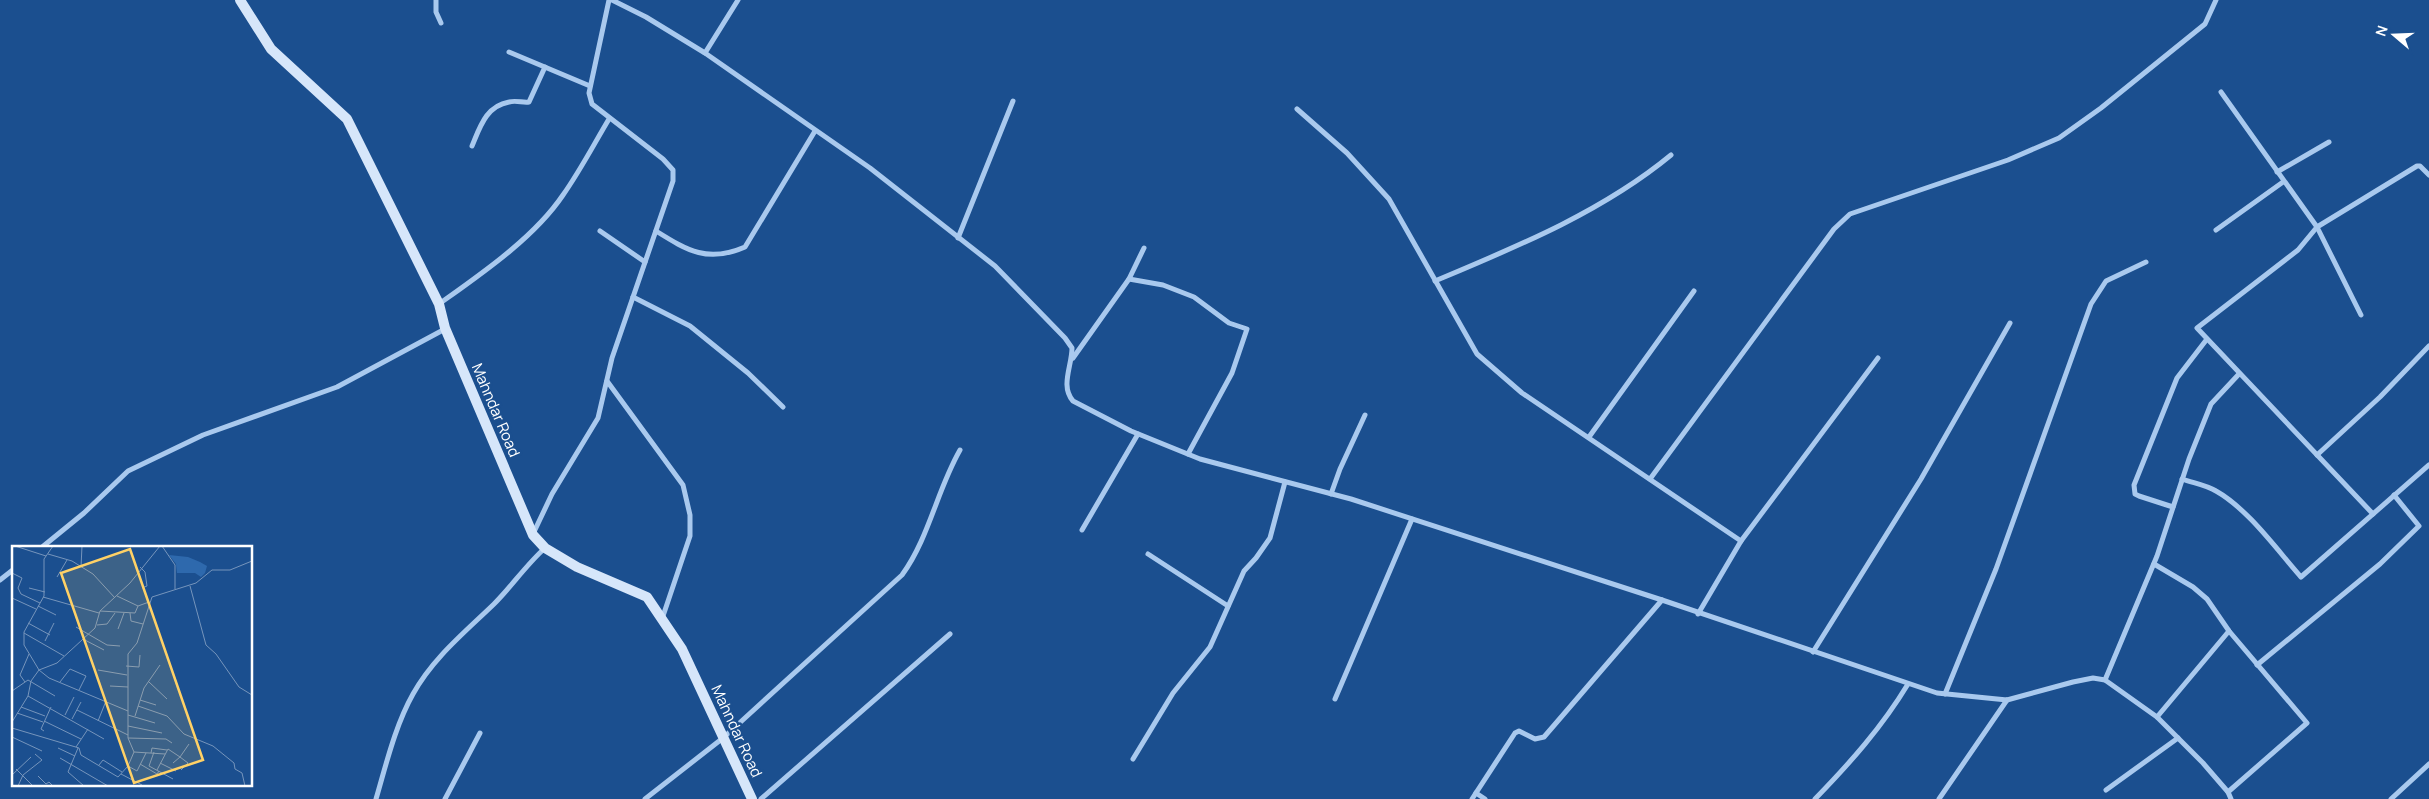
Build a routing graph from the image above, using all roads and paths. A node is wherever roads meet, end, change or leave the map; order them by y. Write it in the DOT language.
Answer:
graph roads {
  1 [pos="240,0"];
  2 [pos="436,0"];
  3 [pos="610,0"];
  4 [pos="738,0"];
  5 [pos="2216,0"];
  6 [pos="441,23"];
  7 [pos="509,52"];
  8 [pos="705,53"];
  9 [pos="545,67"];
  10 [pos="590,86"];
  11 [pos="2221,92"];
  12 [pos="1013,101"];
  13 [pos="1297,109"];
  14 [pos="609,119"];
  15 [pos="815,131"];
  16 [pos="2329,142"];
  17 [pos="472,146"];
  18 [pos="1671,155"];
  19 [pos="2276,172"];
  20 [pos="2429,175"];
  21 [pos="2283,182"];
  22 [pos="2316,227"];
  23 [pos="2216,230"];
  24 [pos="600,231"];
  25 [pos="656,231"];
  26 [pos="958,238"];
  27 [pos="1144,248"];
  28 [pos="645,262"];
  29 [pos="2146,262"];
  30 [pos="1129,278"];
  31 [pos="1435,281"];
  32 [pos="1694,291"];
  33 [pos="633,297"];
  34 [pos="439,304"];
  35 [pos="2361,315"];
  36 [pos="2010,323"];
  37 [pos="445,328"];
  38 [pos="2207,339"];
  39 [pos="2429,346"];
  40 [pos="1072,358"];
  41 [pos="1878,358"];
  42 [pos="2239,374"];
  43 [pos="607,381"];
  44 [pos="783,407"];
  45 [pos="1365,415"];
  46 [pos="1138,434"];
  47 [pos="1588,437"];
  48 [pos="960,450"];
  49 [pos="1188,454"];
  50 [pos="2317,456"];
  51 [pos="2429,465"];
  52 [pos="1650,479"];
  53 [pos="2182,479"];
  54 [pos="1285,482"];
  55 [pos="1331,494"];
  56 [pos="2394,495"];
  57 [pos="2173,507"];
  58 [pos="2373,514"];
  59 [pos="1412,519"];
  60 [pos="1082,530"];
  61 [pos="533,535"];
  62 [pos="1741,541"];
  63 [pos="43,546"];
  64 [pos="545,548"];
  65 [pos="1148,554"];
  66 [pos="2154,564"];
  67 [pos="12,571"];
  68 [pos="0,572"];
  69 [pos="6,576"];
  70 [pos="0,580"];
  71 [pos="1662,600"];
  72 [pos="1228,606"];
  73 [pos="1698,614"];
  74 [pos="662,619"];
  75 [pos="2228,631"];
  76 [pos="950,634"];
  77 [pos="1813,652"];
  78 [pos="2257,665"];
  79 [pos="2104,680"];
  80 [pos="1908,684"];
  81 [pos="1945,694"];
  82 [pos="1334,699"];
  83 [pos="2007,700"];
  84 [pos="2157,717"];
  85 [pos="480,734"];
  86 [pos="723,738"];
  87 [pos="2178,738"];
  88 [pos="1133,759"];
  89 [pos="2429,764"];
  90 [pos="2106,790"];
  91 [pos="2228,792"];
  92 [pos="1476,793"];
  93 [pos="376,799"];
  94 [pos="445,799"];
  95 [pos="645,799"];
  96 [pos="752,799"];
  97 [pos="761,799"];
  98 [pos="1472,799"];
  99 [pos="1485,799"];
  100 [pos="1815,799"];
  101 [pos="1939,799"];
  102 [pos="2231,799"];
  103 [pos="2391,799"];
  1 -- 34 [label="street, Mahndar Road"];
  2 -- 6 [label="street"];
  3 -- 8 [label="street"];
  3 -- 10 [label="street"];
  4 -- 8 [label="street"];
  5 -- 52 [label="street"];
  7 -- 9 [label="street"];
  8 -- 15 [label="street"];
  9 -- 10 [label="street"];
  9 -- 17 [label="street"];
  10 -- 14 [label="street"];
  11 -- 19 [label="street"];
  12 -- 26 [label="street"];
  13 -- 31 [label="street"];
  14 -- 25 [label="street"];
  14 -- 34 [label="street"];
  15 -- 25 [label="street"];
  15 -- 26 [label="street"];
  16 -- 19 [label="street"];
  18 -- 31 [label="street"];
  19 -- 21 [label="street"];
  20 -- 22 [label="street"];
  21 -- 22 [label="street"];
  21 -- 23 [label="street"];
  22 -- 35 [label="street"];
  22 -- 38 [label="street"];
  24 -- 28 [label="street"];
  25 -- 28 [label="street"];
  26 -- 40 [label="street"];
  27 -- 30 [label="street"];
  28 -- 33 [label="street"];
  29 -- 81 [label="street"];
  30 -- 40 [label="street"];
  30 -- 49 [label="street"];
  31 -- 47 [label="street"];
  32 -- 47 [label="street"];
  33 -- 43 [label="street"];
  33 -- 44 [label="street"];
  34 -- 37 [label="street, Mahndar Road"];
  36 -- 77 [label="street"];
  37 -- 61 [label="street, Mahndar Road"];
  37 -- 63 [label="street"];
  38 -- 42 [label="street"];
  38 -- 57 [label="street"];
  39 -- 50 [label="street"];
  40 -- 46 [label="street"];
  41 -- 62 [label="street"];
  42 -- 50 [label="street"];
  42 -- 53 [label="street"];
  43 -- 61 [label="street"];
  43 -- 74 [label="street"];
  45 -- 55 [label="street"];
  46 -- 49 [label="street"];
  46 -- 60 [label="street"];
  47 -- 52 [label="street"];
  48 -- 86 [label="street"];
  49 -- 54 [label="street"];
  50 -- 58 [label="street"];
  51 -- 56 [label="street"];
  52 -- 62 [label="street"];
  53 -- 57 [label="street"];
  53 -- 58 [label="street"];
  54 -- 55 [label="street"];
  54 -- 72 [label="street"];
  55 -- 59 [label="street"];
  56 -- 58 [label="street"];
  56 -- 78 [label="street"];
  57 -- 66 [label="street"];
  59 -- 71 [label="street"];
  59 -- 82 [label="street"];
  61 -- 64 [label="street, Mahndar Road"];
  62 -- 73 [label="street"];
  64 -- 74 [label="street, Mahndar Road"];
  64 -- 93 [label="street"];
  65 -- 72 [label="street"];
  66 -- 75 [label="street"];
  66 -- 79 [label="street"];
  67 -- 69 [label="street"];
  68 -- 69 [label="street"];
  69 -- 70 [label="street"];
  71 -- 73 [label="street"];
  71 -- 92 [label="street"];
  72 -- 88 [label="street"];
  73 -- 77 [label="street"];
  74 -- 86 [label="street, Mahndar Road"];
  75 -- 78 [label="street"];
  75 -- 84 [label="street"];
  76 -- 97 [label="street"];
  77 -- 80 [label="street"];
  78 -- 91 [label="street"];
  79 -- 83 [label="street"];
  79 -- 84 [label="street"];
  80 -- 81 [label="street"];
  80 -- 100 [label="street"];
  81 -- 83 [label="street"];
  83 -- 101 [label="street"];
  84 -- 87 [label="street"];
  85 -- 94 [label="street"];
  86 -- 95 [label="street"];
  86 -- 96 [label="street, Mahndar Road"];
  87 -- 90 [label="street"];
  87 -- 91 [label="street"];
  89 -- 103 [label="street"];
  91 -- 102 [label="street"];
  92 -- 98 [label="street"];
  92 -- 99 [label="street"];
}
